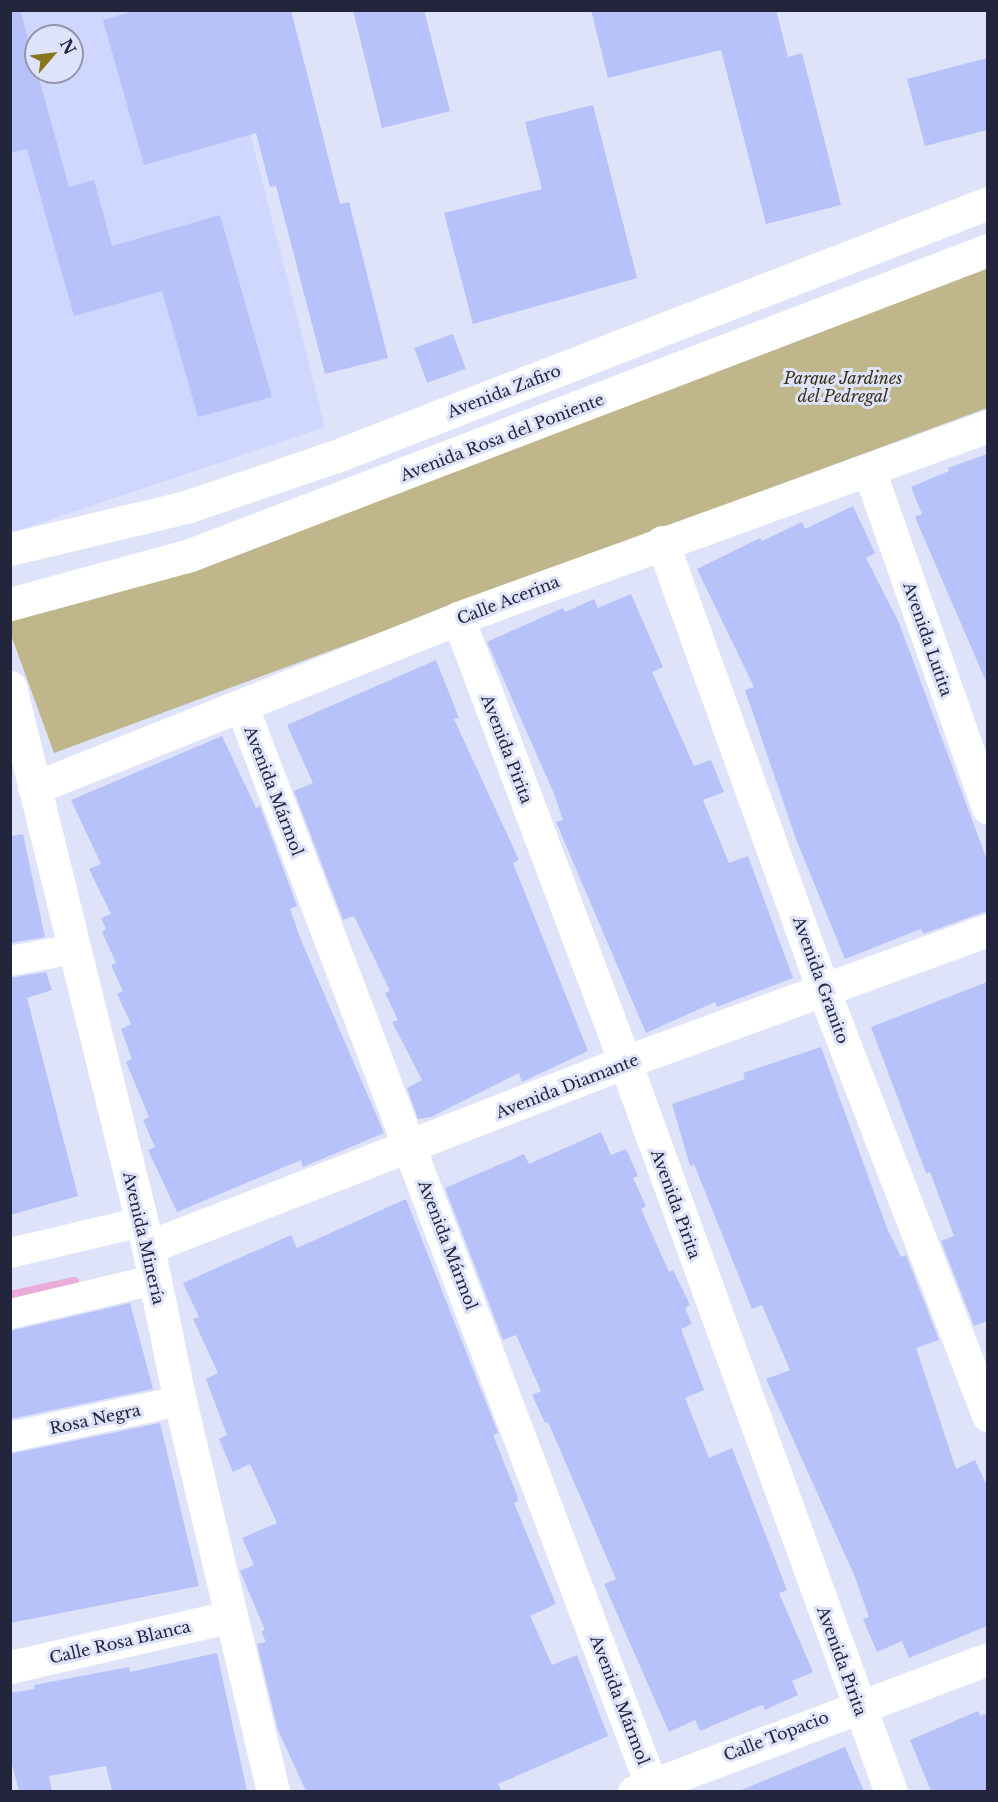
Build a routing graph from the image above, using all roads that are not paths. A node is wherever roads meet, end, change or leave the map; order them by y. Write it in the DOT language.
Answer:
graph roads {
  1 [pos="987,203"];
  2 [pos="987,250"];
  3 [pos="854,255"];
  4 [pos="870,296"];
  5 [pos="987,426"];
  6 [pos="869,470"];
  7 [pos="662,542"];
  8 [pos="10,549"];
  9 [pos="10,604"];
  10 [pos="458,618"];
  11 [pos="10,687"];
  12 [pos="242,707"];
  13 [pos="25,774"];
  14 [pos="987,808"];
  15 [pos="987,930"];
  16 [pos="74,949"];
  17 [pos="10,961"];
  18 [pos="824,992"];
  19 [pos="625,1062"];
  20 [pos="411,1148"];
  21 [pos="145,1235"];
  22 [pos="10,1253"];
  23 [pos="154,1280"];
  24 [pos="10,1314"];
  25 [pos="180,1401"];
  26 [pos="987,1415"];
  27 [pos="10,1437"];
  28 [pos="230,1617"];
  29 [pos="987,1659"];
  30 [pos="10,1667"];
  31 [pos="857,1705"];
  32 [pos="643,1788"];
  33 [pos="273,1791"];
  34 [pos="891,1791"];
  1 -- 3 [label="street, Avenida Zafiro"];
  2 -- 4 [label="street, Avenida Rosa del Poniente"];
  3 -- 4 [label="street"];
  3 -- 8 [label="street, Avenida Zafiro"];
  4 -- 9 [label="street, Avenida Rosa del Poniente"];
  5 -- 6 [label="street, Calle Acerina"];
  6 -- 7 [label="street, Calle Acerina"];
  6 -- 14 [label="street, Avenida Lutita"];
  7 -- 10 [label="street, Calle Acerina"];
  7 -- 18 [label="street, Avenida Granito"];
  10 -- 12 [label="street, Calle Acerina"];
  10 -- 19 [label="street, Avenida Pirita"];
  11 -- 13 [label="street, Avenida Minería"];
  12 -- 13 [label="street, Calle Acerina"];
  12 -- 20 [label="street, Avenida Mármol"];
  13 -- 16 [label="street, Avenida Minería"];
  15 -- 18 [label="street, Avenida Diamante"];
  16 -- 17 [label="street"];
  16 -- 21 [label="street, Avenida Minería"];
  18 -- 19 [label="street, Avenida Diamante"];
  18 -- 26 [label="street, Avenida Granito"];
  19 -- 20 [label="street, Avenida Diamante"];
  19 -- 31 [label="street, Avenida Pirita"];
  20 -- 21 [label="street, Avenida Diamante"];
  20 -- 32 [label="street, Avenida Mármol"];
  21 -- 22 [label="street"];
  21 -- 23 [label="street, Avenida Minería"];
  23 -- 24 [label="street"];
  23 -- 25 [label="street, Avenida Minería"];
  25 -- 27 [label="street, Rosa Negra"];
  25 -- 28 [label="street, Avenida Minería"];
  28 -- 30 [label="street, Calle Rosa Blanca"];
  28 -- 33 [label="street, Avenida Minería"];
  29 -- 31 [label="street, Calle Topacio"];
  31 -- 32 [label="street, Calle Topacio"];
  31 -- 34 [label="street, Avenida Pirita"];
}
